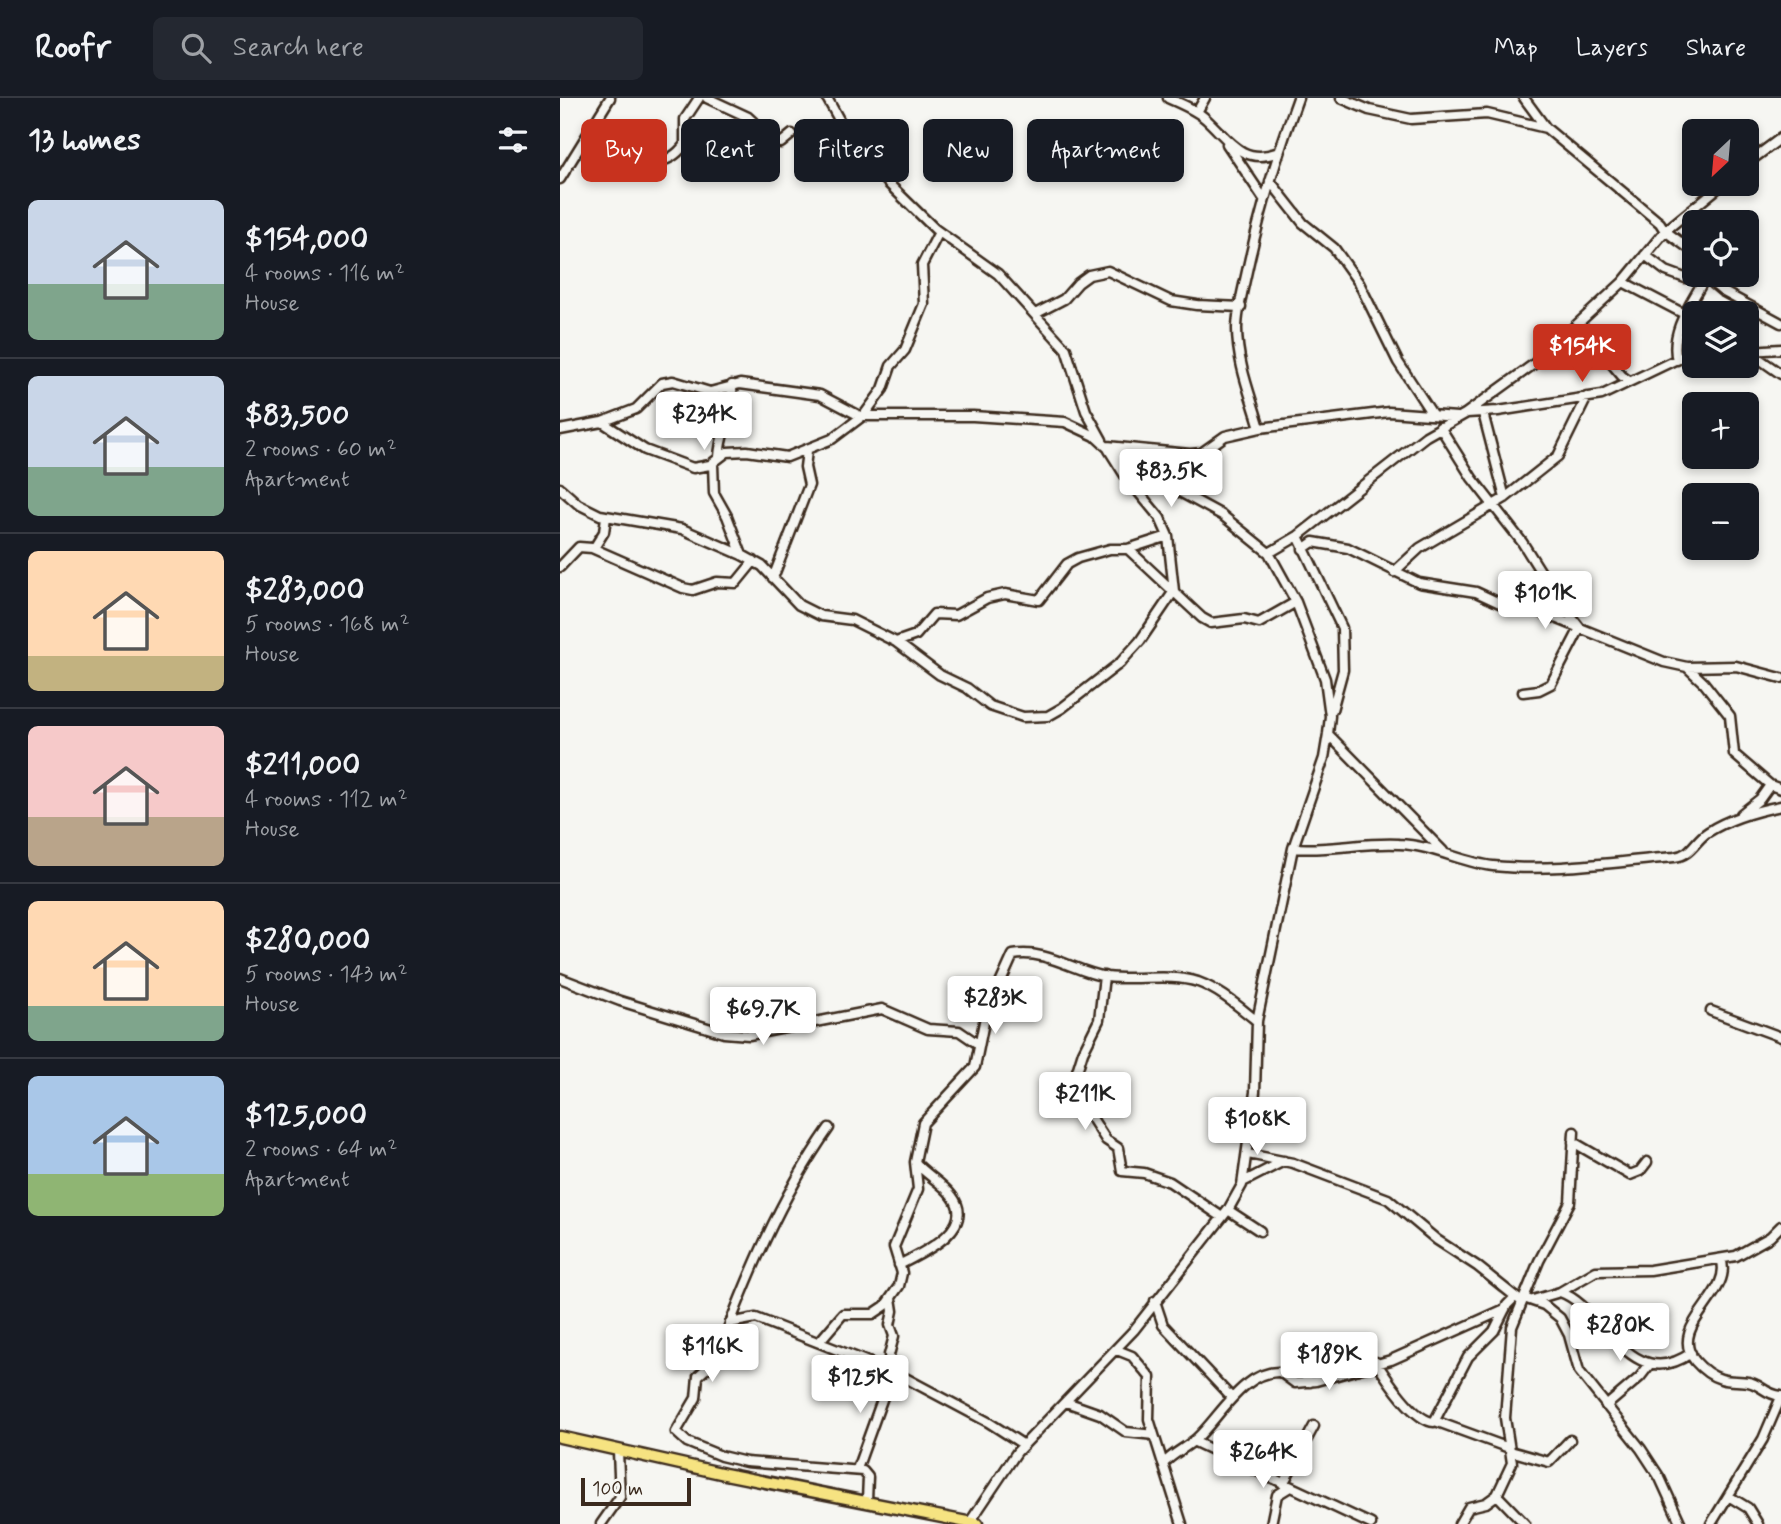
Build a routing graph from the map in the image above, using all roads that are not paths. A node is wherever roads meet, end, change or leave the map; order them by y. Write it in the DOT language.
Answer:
graph roads {
  1 [pos="610,98"];
  2 [pos="699,98"];
  3 [pos="707,98"];
  4 [pos="827,98"];
  5 [pos="1168,98"];
  6 [pos="1205,98"];
  7 [pos="1298,98"];
  8 [pos="1341,98"];
  9 [pos="1524,98"];
  10 [pos="1198,113"];
  11 [pos="597,119"];
  12 [pos="1546,128"];
  13 [pos="792,134"];
  14 [pos="1781,138"];
  15 [pos="1225,142"];
  16 [pos="581,146"];
  17 [pos="1276,153"];
  18 [pos="1759,154"];
  19 [pos="667,158"];
  20 [pos="560,179"];
  21 [pos="1270,181"];
  22 [pos="1708,196"];
  23 [pos="1264,198"];
  24 [pos="939,232"];
  25 [pos="1665,232"];
  26 [pos="1682,244"];
  27 [pos="1644,255"];
  28 [pos="1682,277"];
  29 [pos="1623,282"];
  30 [pos="1722,287"];
  31 [pos="1241,307"];
  32 [pos="1682,312"];
  33 [pos="1035,314"];
  34 [pos="1682,322"];
  35 [pos="1781,323"];
  36 [pos="1596,345"];
  37 [pos="1781,349"];
  38 [pos="1759,350"];
  39 [pos="1682,357"];
  40 [pos="1678,359"];
  41 [pos="1759,359"];
  42 [pos="1781,374"];
  43 [pos="1629,381"];
  44 [pos="732,384"];
  45 [pos="1587,397"];
  46 [pos="1467,413"];
  47 [pos="1483,413"];
  48 [pos="1432,414"];
  49 [pos="860,416"];
  50 [pos="1457,416"];
  51 [pos="602,422"];
  52 [pos="1440,427"];
  53 [pos="1260,428"];
  54 [pos="560,430"];
  55 [pos="1106,446"];
  56 [pos="807,450"];
  57 [pos="716,460"];
  58 [pos="560,488"];
  59 [pos="1505,498"];
  60 [pos="1492,504"];
  61 [pos="606,517"];
  62 [pos="1168,536"];
  63 [pos="1298,536"];
  64 [pos="594,548"];
  65 [pos="1128,549"];
  66 [pos="1303,549"];
  67 [pos="1269,553"];
  68 [pos="742,555"];
  69 [pos="754,561"];
  70 [pos="560,567"];
  71 [pos="1394,572"];
  72 [pos="773,578"];
  73 [pos="1174,590"];
  74 [pos="1296,602"];
  75 [pos="1580,628"];
  76 [pos="895,642"];
  77 [pos="1687,667"];
  78 [pos="1781,678"];
  79 [pos="1523,692"];
  80 [pos="1330,716"];
  81 [pos="1328,734"];
  82 [pos="1770,785"];
  83 [pos="1781,789"];
  84 [pos="1781,806"];
  85 [pos="1739,816"];
  86 [pos="1293,848"];
  87 [pos="1443,851"];
  88 [pos="1104,976"];
  89 [pos="560,978"];
  90 [pos="1711,1011"];
  91 [pos="1257,1021"];
  92 [pos="1781,1037"];
  93 [pos="978,1044"];
  94 [pos="829,1128"];
  95 [pos="1574,1132"];
  96 [pos="1573,1142"];
  97 [pos="1248,1154"];
  98 [pos="1284,1161"];
  99 [pos="915,1162"];
  100 [pos="1647,1163"];
  101 [pos="1243,1182"];
  102 [pos="1225,1213"];
  103 [pos="1781,1226"];
  104 [pos="1260,1231"];
  105 [pos="1721,1259"];
  106 [pos="899,1265"];
  107 [pos="1560,1292"];
  108 [pos="891,1298"];
  109 [pos="1523,1299"];
  110 [pos="1155,1301"];
  111 [pos="1504,1309"];
  112 [pos="730,1323"];
  113 [pos="819,1342"];
  114 [pos="1117,1350"];
  115 [pos="1691,1353"];
  116 [pos="1289,1355"];
  117 [pos="1376,1362"];
  118 [pos="1650,1364"];
  119 [pos="892,1372"];
  120 [pos="1310,1382"];
  121 [pos="1231,1397"];
  122 [pos="1781,1397"];
  123 [pos="1066,1402"];
  124 [pos="1605,1406"];
  125 [pos="1435,1422"];
  126 [pos="1314,1426"];
  127 [pos="1154,1435"];
  128 [pos="560,1437"];
  129 [pos="1570,1440"];
  130 [pos="1194,1441"];
  131 [pos="1024,1445"];
  132 [pos="1509,1449"];
  133 [pos="618,1451"];
  134 [pos="1163,1464"];
  135 [pos="857,1469"];
  136 [pos="1287,1485"];
  137 [pos="1497,1495"];
  138 [pos="1730,1497"];
  139 [pos="867,1500"];
  140 [pos="937,1514"];
  141 [pos="973,1523"];
  142 [pos="601,1524"];
  143 [pos="926,1524"];
  144 [pos="1182,1524"];
  145 [pos="1271,1524"];
  146 [pos="1371,1524"];
  147 [pos="1459,1524"];
  148 [pos="1525,1524"];
  149 [pos="1681,1524"];
  150 [pos="1711,1524"];
  151 [pos="1758,1524"];
  1 -- 11 [label="street"];
  2 -- 19 [label="street"];
  3 -- 13 [label="street"];
  4 -- 24 [label="street"];
  5 -- 10 [label="street"];
  6 -- 10 [label="street"];
  7 -- 17 [label="street"];
  8 -- 12 [label="street"];
  9 -- 12 [label="street"];
  10 -- 15 [label="street"];
  12 -- 25 [label="street"];
  14 -- 18 [label="street"];
  15 -- 17 [label="street"];
  15 -- 23 [label="street"];
  16 -- 20 [label="street"];
  17 -- 21 [label="street"];
  21 -- 23 [label="street"];
  21 -- 48 [label="street"];
  22 -- 25 [label="street"];
  23 -- 31 [label="street"];
  24 -- 33 [label="street"];
  24 -- 49 [label="street"];
  25 -- 26 [label="street"];
  25 -- 27 [label="street"];
  27 -- 28 [label="street"];
  27 -- 29 [label="street"];
  29 -- 32 [label="street"];
  29 -- 46 [label="street"];
  30 -- 35 [label="street"];
  31 -- 33 [label="street"];
  31 -- 53 [label="street"];
  33 -- 55 [label="street"];
  34 -- 40 [label="street"];
  36 -- 43 [label="street"];
  37 -- 38 [label="street"];
  39 -- 40 [label="street"];
  40 -- 43 [label="street"];
  41 -- 42 [label="street"];
  43 -- 45 [label="street"];
  44 -- 49 [label="street"];
  44 -- 51 [label="street"];
  44 -- 57 [label="street"];
  45 -- 47 [label="street"];
  45 -- 59 [label="street"];
  46 -- 47 [label="street"];
  46 -- 50 [label="street"];
  47 -- 59 [label="street"];
  48 -- 50 [label="street"];
  48 -- 53 [label="street"];
  49 -- 55 [label="street"];
  49 -- 56 [label="street"];
  50 -- 52 [label="street"];
  51 -- 54 [label="street"];
  51 -- 57 [label="street"];
  52 -- 60 [label="street"];
  52 -- 63 [label="street"];
  53 -- 55 [label="street"];
  55 -- 62 [label="street"];
  55 -- 67 [label="street"];
  56 -- 57 [label="street"];
  56 -- 72 [label="street"];
  57 -- 68 [label="street"];
  58 -- 61 [label="street"];
  59 -- 60 [label="street"];
  60 -- 71 [label="street"];
  60 -- 75 [label="street"];
  61 -- 64 [label="street"];
  61 -- 68 [label="street"];
  62 -- 65 [label="street"];
  62 -- 73 [label="street"];
  63 -- 66 [label="street"];
  63 -- 67 [label="street"];
  64 -- 69 [label="street"];
  64 -- 70 [label="street"];
  65 -- 73 [label="street"];
  65 -- 76 [label="street"];
  66 -- 71 [label="street"];
  66 -- 80 [label="street"];
  67 -- 74 [label="street"];
  68 -- 69 [label="street"];
  69 -- 72 [label="street"];
  71 -- 75 [label="street"];
  72 -- 76 [label="street"];
  73 -- 74 [label="street"];
  73 -- 76 [label="street"];
  74 -- 80 [label="street"];
  75 -- 77 [label="street"];
  75 -- 79 [label="street"];
  77 -- 78 [label="street"];
  77 -- 82 [label="street"];
  80 -- 81 [label="street"];
  81 -- 86 [label="street"];
  81 -- 87 [label="street"];
  82 -- 83 [label="street"];
  82 -- 85 [label="street"];
  84 -- 85 [label="street"];
  85 -- 87 [label="street"];
  86 -- 87 [label="street"];
  86 -- 91 [label="street"];
  88 -- 91 [label="street"];
  88 -- 93 [label="street"];
  88 -- 102 [label="street"];
  89 -- 93 [label="street"];
  90 -- 92 [label="street"];
  91 -- 97 [label="street"];
  93 -- 99 [label="street"];
  94 -- 112 [label="street"];
  95 -- 96 [label="street"];
  96 -- 100 [label="street"];
  96 -- 109 [label="street"];
  97 -- 98 [label="street"];
  97 -- 101 [label="street"];
  98 -- 101 [label="street"];
  98 -- 109 [label="street"];
  99 -- 106 [label="street"];
  99 -- 106 [label="street"];
  101 -- 102 [label="street"];
  102 -- 104 [label="street"];
  102 -- 110 [label="street"];
  103 -- 105 [label="street"];
  105 -- 107 [label="street"];
  105 -- 115 [label="street"];
  106 -- 108 [label="street"];
  107 -- 109 [label="street"];
  107 -- 118 [label="street"];
  108 -- 113 [label="street"];
  108 -- 119 [label="street"];
  109 -- 111 [label="street"];
  109 -- 124 [label="street"];
  109 -- 132 [label="street"];
  110 -- 114 [label="street"];
  110 -- 121 [label="street"];
  111 -- 117 [label="street"];
  111 -- 125 [label="street"];
  112 -- 113 [label="street"];
  112 -- 135 [label="street"];
  113 -- 119 [label="street"];
  114 -- 123 [label="street"];
  114 -- 127 [label="street"];
  115 -- 118 [label="street"];
  115 -- 122 [label="street"];
  116 -- 120 [label="street"];
  117 -- 120 [label="street"];
  117 -- 125 [label="street"];
  118 -- 124 [label="street"];
  119 -- 131 [label="street"];
  119 -- 135 [label="street"];
  120 -- 121 [label="street"];
  121 -- 130 [label="street"];
  122 -- 138 [label="street"];
  123 -- 127 [label="street"];
  123 -- 131 [label="street"];
  124 -- 149 [label="street"];
  125 -- 132 [label="street"];
  126 -- 136 [label="street"];
  127 -- 134 [label="street"];
  128 -- 133 [label="main road"];
  129 -- 132 [label="street"];
  130 -- 134 [label="street"];
  130 -- 136 [label="street"];
  131 -- 141 [label="street"];
  132 -- 137 [label="street"];
  133 -- 139 [label="main road"];
  133 -- 142 [label="street"];
  134 -- 144 [label="street"];
  135 -- 139 [label="street"];
  136 -- 145 [label="street"];
  136 -- 146 [label="street"];
  137 -- 147 [label="street"];
  137 -- 148 [label="street"];
  138 -- 150 [label="street"];
  138 -- 151 [label="street"];
  139 -- 140 [label="main road"];
  140 -- 141 [label="main road"];
  140 -- 143 [label="street"];
}
